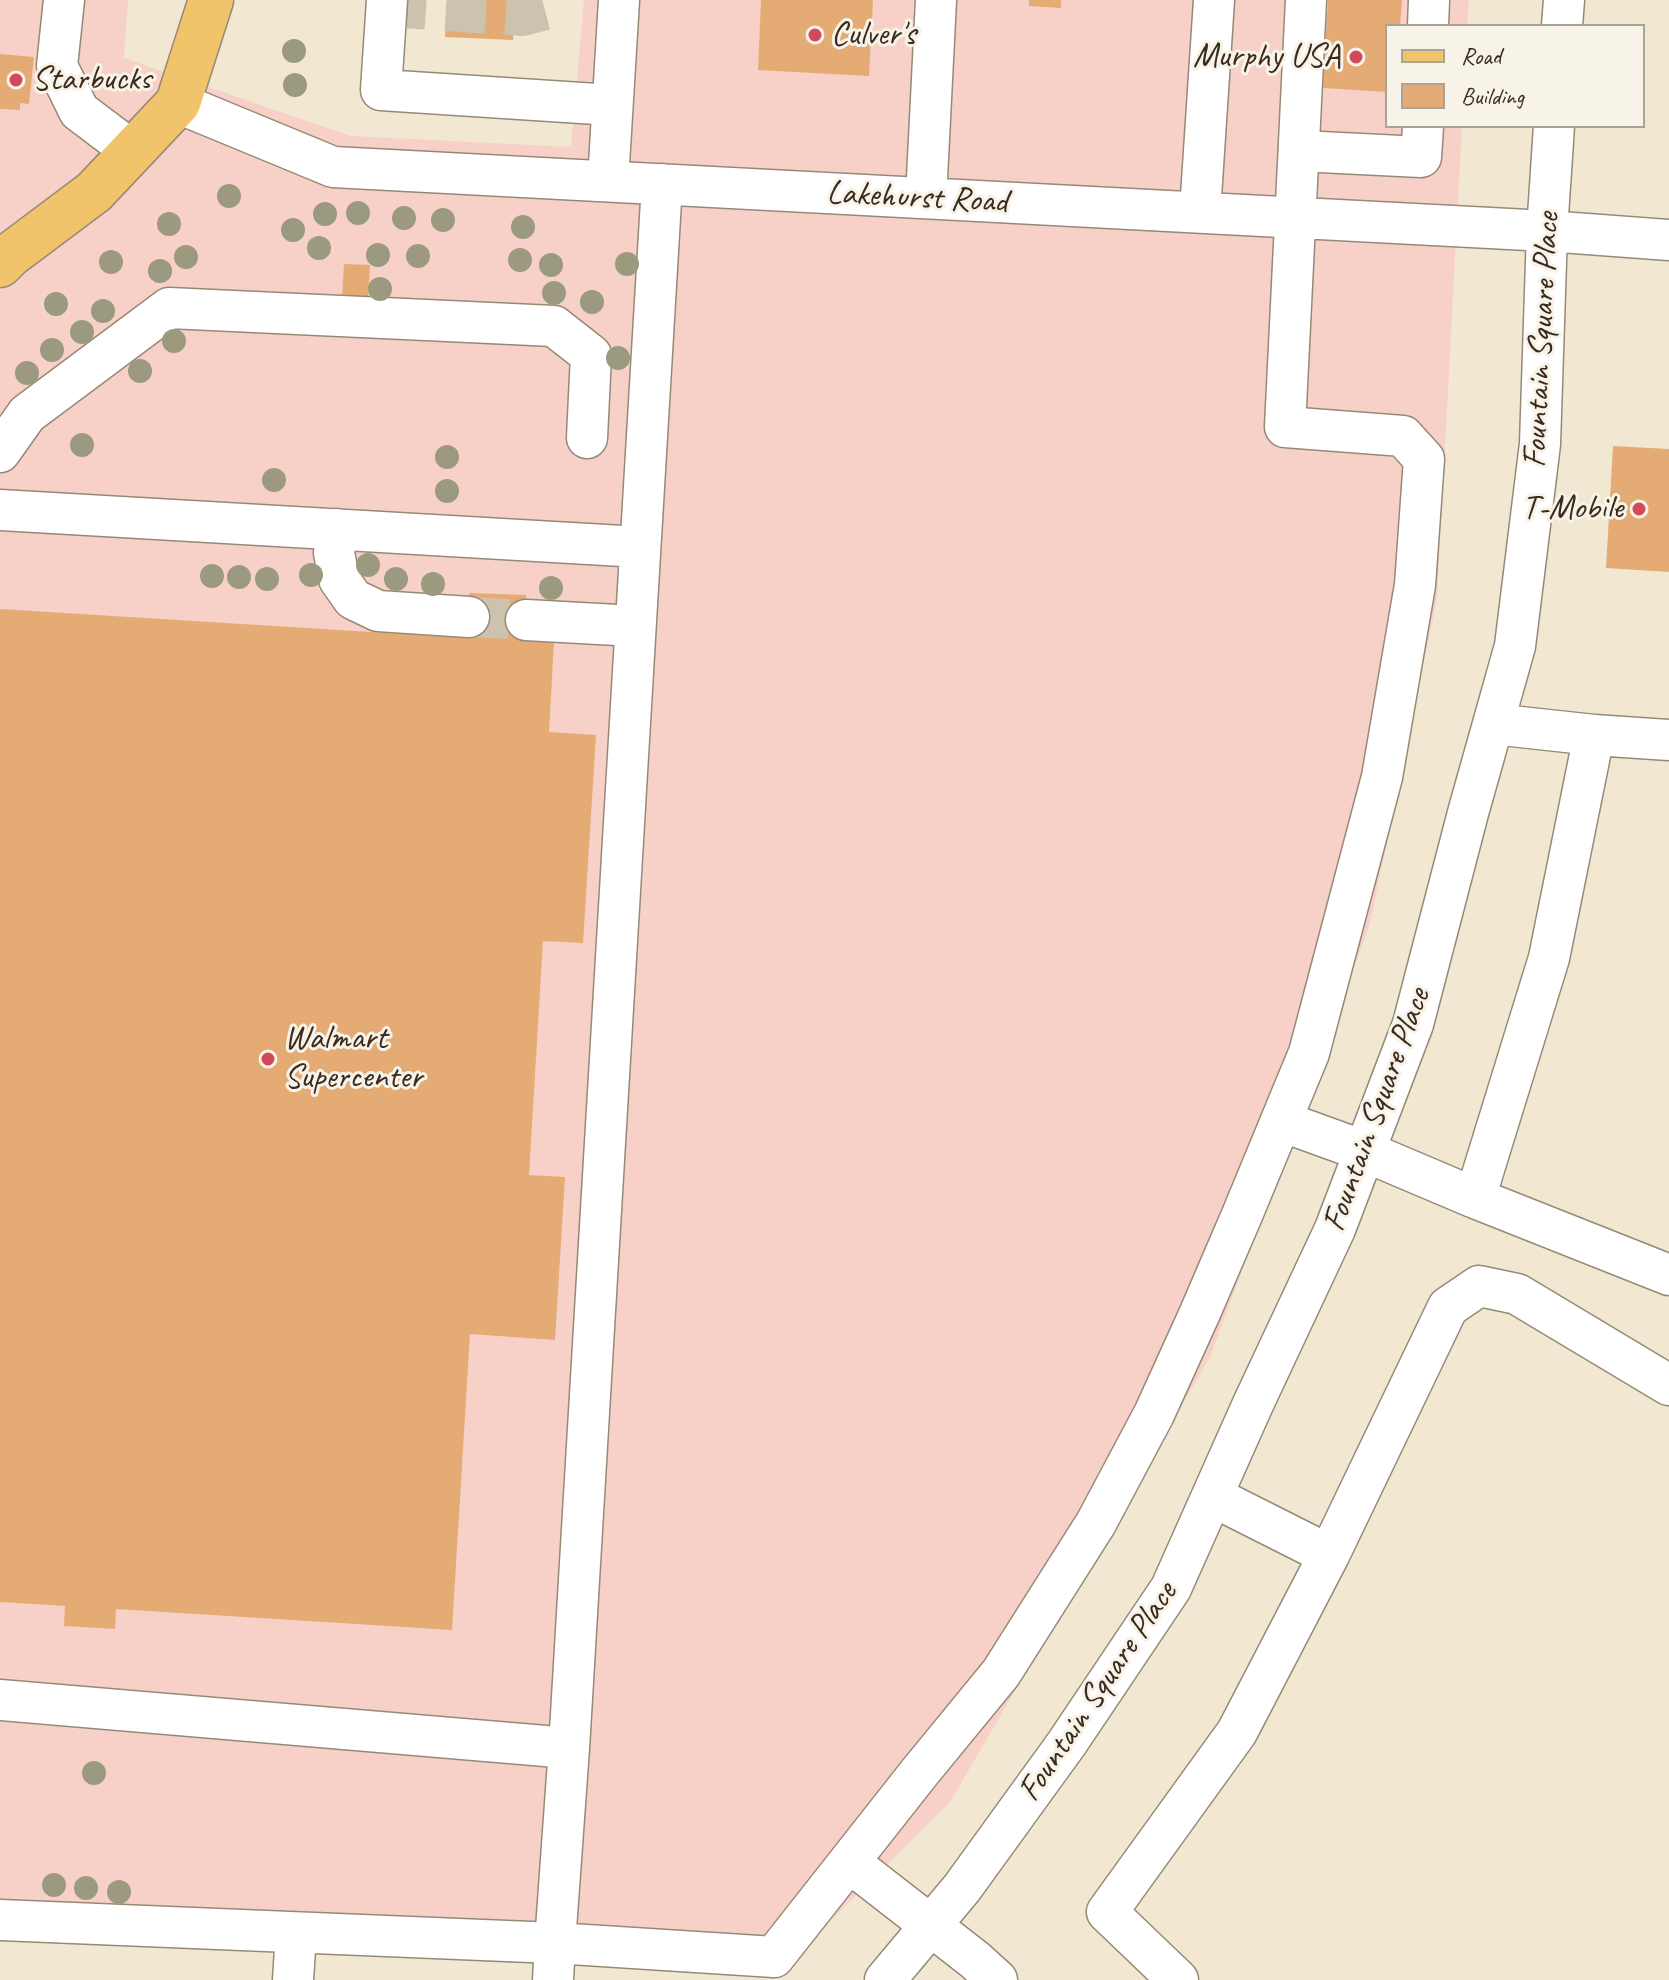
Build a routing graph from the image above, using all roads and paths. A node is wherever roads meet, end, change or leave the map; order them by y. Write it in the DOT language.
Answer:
graph roads {
  1 [pos="64,0"];
  2 [pos="211,0"];
  3 [pos="387,0"];
  4 [pos="619,0"];
  5 [pos="936,0"];
  6 [pos="1214,0"];
  7 [pos="1306,0"];
  8 [pos="1429,0"];
  9 [pos="1564,0"];
  10 [pos="1428,24"];
  11 [pos="1562,24"];
  12 [pos="178,103"];
  13 [pos="612,105"];
  14 [pos="1423,128"];
  15 [pos="1554,128"];
  16 [pos="132,151"];
  17 [pos="1300,151"];
  18 [pos="608,181"];
  19 [pos="662,184"];
  20 [pos="926,198"];
  21 [pos="1200,212"];
  22 [pos="1296,217"];
  23 [pos="1547,231"];
  24 [pos="1669,240"];
  25 [pos="0,265"];
  26 [pos="587,438"];
  27 [pos="0,452"];
  28 [pos="0,510"];
  29 [pos="337,529"];
  30 [pos="640,547"];
  31 [pos="469,617"];
  32 [pos="526,620"];
  33 [pos="635,626"];
  34 [pos="1493,724"];
  35 [pos="1594,735"];
  36 [pos="1669,740"];
  37 [pos="1281,1121"];
  38 [pos="1364,1151"];
  39 [pos="1475,1198"];
  40 [pos="1669,1275"];
  41 [pos="1669,1385"];
  42 [pos="1212,1496"];
  43 [pos="1329,1555"];
  44 [pos="0,1700"];
  45 [pos="569,1748"];
  46 [pos="849,1862"];
  47 [pos="0,1920"];
  48 [pos="931,1925"];
  49 [pos="296,1933"];
  50 [pos="554,1962"];
  51 [pos="654,1965"];
  52 [pos="293,1980"];
  53 [pos="885,1980"];
  54 [pos="997,1980"];
  55 [pos="1178,1980"];
  1 -- 16 [label="street"];
  2 -- 12 [label="main road"];
  3 -- 13 [label="street"];
  4 -- 13 [label="street"];
  5 -- 20 [label="street"];
  6 -- 21 [label="street"];
  7 -- 17 [label="street"];
  8 -- 10 [label="street"];
  9 -- 11 [label="street"];
  12 -- 16 [label="main road"];
  12 -- 18 [label="street, Lakehurst Road"];
  13 -- 18 [label="street"];
  14 -- 17 [label="street"];
  15 -- 23 [label="street, Fountain Square Place"];
  16 -- 25 [label="main road"];
  17 -- 22 [label="street"];
  18 -- 19 [label="street, Lakehurst Road"];
  19 -- 20 [label="street, Lakehurst Road"];
  19 -- 30 [label="street"];
  20 -- 21 [label="street, Lakehurst Road"];
  21 -- 22 [label="street, Lakehurst Road"];
  22 -- 23 [label="street, Lakehurst Road"];
  22 -- 37 [label="street"];
  23 -- 24 [label="street, Lakehurst Road"];
  23 -- 34 [label="street, Fountain Square Place"];
  26 -- 27 [label="street"];
  28 -- 29 [label="street"];
  29 -- 30 [label="street"];
  29 -- 31 [label="street"];
  30 -- 33 [label="street"];
  32 -- 33 [label="street"];
  33 -- 45 [label="street"];
  34 -- 35 [label="street"];
  34 -- 38 [label="street, Fountain Square Place"];
  35 -- 36 [label="street"];
  35 -- 39 [label="street"];
  37 -- 38 [label="street"];
  37 -- 46 [label="street"];
  38 -- 39 [label="street"];
  38 -- 42 [label="street, Fountain Square Place"];
  39 -- 40 [label="street"];
  41 -- 43 [label="street"];
  42 -- 43 [label="street"];
  42 -- 48 [label="street, Fountain Square Place"];
  43 -- 55 [label="street"];
  44 -- 45 [label="street"];
  45 -- 50 [label="street"];
  46 -- 48 [label="street"];
  46 -- 51 [label="street"];
  47 -- 49 [label="street"];
  48 -- 53 [label="street, Fountain Square Place"];
  48 -- 54 [label="street"];
  49 -- 50 [label="street"];
  49 -- 52 [label="street"];
  50 -- 51 [label="street"];
}
